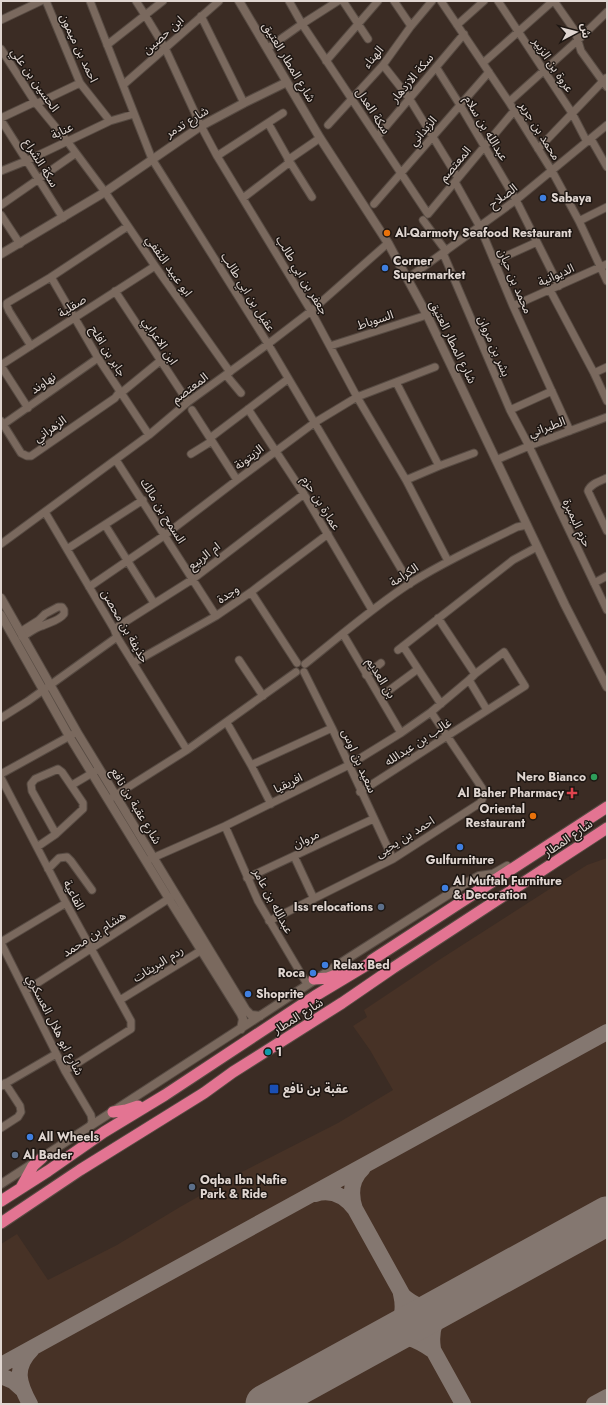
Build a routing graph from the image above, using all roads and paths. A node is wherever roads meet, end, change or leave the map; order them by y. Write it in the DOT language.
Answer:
graph roads {
  1 [pos="41,1"];
  2 [pos="46,1"];
  3 [pos="90,1"];
  4 [pos="136,1"];
  5 [pos="163,1"];
  6 [pos="219,1"];
  7 [pos="239,1"];
  8 [pos="289,1"];
  9 [pos="338,1"];
  10 [pos="343,1"];
  11 [pos="378,1"];
  12 [pos="394,1"];
  13 [pos="432,1"];
  14 [pos="441,1"];
  15 [pos="484,1"];
  16 [pos="498,1"];
  17 [pos="553,1"];
  18 [pos="30,4"];
  19 [pos="607,12"];
  20 [pos="145,15"];
  21 [pos="201,16"];
  22 [pos="1,20"];
  23 [pos="302,24"];
  24 [pos="358,25"];
  25 [pos="457,25"];
  26 [pos="411,26"];
  27 [pos="517,32"];
  28 [pos="464,34"];
  29 [pos="368,39"];
  30 [pos="578,40"];
  31 [pos="107,45"];
  32 [pos="165,48"];
  33 [pos="268,48"];
  34 [pos="1,49"];
  35 [pos="326,61"];
  36 [pos="483,64"];
  37 [pos="383,65"];
  38 [pos="436,67"];
  39 [pos="543,71"];
  40 [pos="489,72"];
  41 [pos="80,82"];
  42 [pos="287,82"];
  43 [pos="606,82"];
  44 [pos="123,85"];
  45 [pos="409,98"];
  46 [pos="352,99"];
  47 [pos="509,102"];
  48 [pos="35,103"];
  49 [pos="244,103"];
  50 [pos="460,105"];
  51 [pos="514,111"];
  52 [pos="283,113"];
  53 [pos="572,113"];
  54 [pos="134,114"];
  55 [pos="1,119"];
  56 [pos="110,121"];
  57 [pos="268,123"];
  58 [pos="328,125"];
  59 [pos="607,125"];
  60 [pos="201,126"];
  61 [pos="377,136"];
  62 [pos="433,136"];
  63 [pos="320,138"];
  64 [pos="67,141"];
  65 [pos="589,141"];
  66 [pos="484,147"];
  67 [pos="538,149"];
  68 [pos="76,153"];
  69 [pos="217,156"];
  70 [pos="152,159"];
  71 [pos="26,161"];
  72 [pos="289,161"];
  73 [pos="607,167"];
  74 [pos="552,171"];
  75 [pos="1,172"];
  76 [pos="401,173"];
  77 [pos="38,180"];
  78 [pos="456,180"];
  79 [pos="105,192"];
  80 [pos="312,196"];
  81 [pos="243,198"];
  82 [pos="516,200"];
  83 [pos="374,204"];
  84 [pos="1,205"];
  85 [pos="607,207"];
  86 [pos="428,214"];
  87 [pos="1,215"];
  88 [pos="63,218"];
  89 [pos="423,220"];
  90 [pos="579,221"];
  91 [pos="128,226"];
  92 [pos="480,227"];
  93 [pos="538,242"];
  94 [pos="388,243"];
  95 [pos="20,244"];
  96 [pos="444,252"];
  97 [pos="1,254"];
  98 [pos="495,261"];
  99 [pos="604,265"];
  100 [pos="155,266"];
  101 [pos="51,277"];
  102 [pos="408,278"];
  103 [pos="607,281"];
  104 [pos="559,286"];
  105 [pos="550,290"];
  106 [pos="115,291"];
  107 [pos="513,306"];
  108 [pos="311,311"];
  109 [pos="427,315"];
  110 [pos="74,318"];
  111 [pos="268,344"];
  112 [pos="31,346"];
  113 [pos="330,346"];
  114 [pos="98,358"];
  115 [pos="160,361"];
  116 [pos="1,366"];
  117 [pos="435,367"];
  118 [pos="607,367"];
  119 [pos="228,373"];
  120 [pos="594,373"];
  121 [pos="288,379"];
  122 [pos="396,382"];
  123 [pos="552,391"];
  124 [pos="121,392"];
  125 [pos="241,393"];
  126 [pos="357,397"];
  127 [pos="607,401"];
  128 [pos="188,402"];
  129 [pos="28,408"];
  130 [pos="248,409"];
  131 [pos="192,410"];
  132 [pos="510,410"];
  133 [pos="607,417"];
  134 [pos="2,424"];
  135 [pos="314,424"];
  136 [pos="570,431"];
  137 [pos="148,436"];
  138 [pos="211,439"];
  139 [pos="529,446"];
  140 [pos="275,451"];
  141 [pos="474,453"];
  142 [pos="191,454"];
  143 [pos="116,460"];
  144 [pos="496,460"];
  145 [pos="439,466"];
  146 [pos="607,478"];
  147 [pos="237,480"];
  148 [pos="406,480"];
  149 [pos="304,494"];
  150 [pos="143,500"];
  151 [pos="45,512"];
  152 [pos="527,524"];
  153 [pos="105,525"];
  154 [pos="607,531"];
  155 [pos="328,534"];
  156 [pos="165,535"];
  157 [pos="1,544"];
  158 [pos="537,547"];
  159 [pos="67,549"];
  160 [pos="128,561"];
  161 [pos="448,561"];
  162 [pos="607,576"];
  163 [pos="193,579"];
  164 [pos="594,583"];
  165 [pos="410,584"];
  166 [pos="89,587"];
  167 [pos="251,592"];
  168 [pos="1,598"];
  169 [pos="154,603"];
  170 [pos="372,610"];
  171 [pos="607,610"];
  172 [pos="1,615"];
  173 [pos="216,616"];
  174 [pos="438,618"];
  175 [pos="114,629"];
  176 [pos="21,634"];
  177 [pos="343,634"];
  178 [pos="117,637"];
  179 [pos="504,652"];
  180 [pos="239,660"];
  181 [pos="133,663"];
  182 [pos="301,663"];
  183 [pos="381,663"];
  184 [pos="418,669"];
  185 [pos="296,672"];
  186 [pos="304,672"];
  187 [pos="475,674"];
  188 [pos="366,675"];
  189 [pos="469,680"];
  190 [pos="607,687"];
  191 [pos="47,688"];
  192 [pos="263,696"];
  193 [pos="380,697"];
  194 [pos="441,704"];
  195 [pos="487,710"];
  196 [pos="431,712"];
  197 [pos="1,718"];
  198 [pos="227,723"];
  199 [pos="332,728"];
  200 [pos="401,733"];
  201 [pos="73,734"];
  202 [pos="447,736"];
  203 [pos="187,750"];
  204 [pos="251,765"];
  205 [pos="349,765"];
  206 [pos="96,771"];
  207 [pos="1,774"];
  208 [pos="1,778"];
  209 [pos="72,785"];
  210 [pos="360,792"];
  211 [pos="112,797"];
  212 [pos="270,804"];
  213 [pos="607,807"];
  214 [pos="373,819"];
  215 [pos="607,820"];
  216 [pos="225,826"];
  217 [pos="607,828"];
  218 [pos="56,834"];
  219 [pos="37,847"];
  220 [pos="294,856"];
  221 [pos="150,859"];
  222 [pos="393,859"];
  223 [pos="521,863"];
  224 [pos="48,869"];
  225 [pos="541,872"];
  226 [pos="247,878"];
  227 [pos="92,890"];
  228 [pos="172,897"];
  229 [pos="314,899"];
  230 [pos="66,903"];
  231 [pos="269,922"];
  232 [pos="1,943"];
  233 [pos="204,948"];
  234 [pos="91,949"];
  235 [pos="4,958"];
  236 [pos="372,960"];
  237 [pos="311,982"];
  238 [pos="25,991"];
  239 [pos="120,1000"];
  240 [pos="260,1016"];
  241 [pos="242,1028"];
  242 [pos="56,1054"];
  243 [pos="65,1071"];
  244 [pos="3,1084"];
  245 [pos="165,1095"];
  246 [pos="113,1112"];
  247 [pos="91,1116"];
  248 [pos="102,1119"];
  249 [pos="90,1126"];
  250 [pos="1,1128"];
  251 [pos="42,1158"];
  252 [pos="1,1184"];
  253 [pos="21,1188"];
  254 [pos="1,1201"];
  255 [pos="1,1223"];
  1 -- 18 [label="street"];
  2 -- 41 [label="street, احمد بن ميمون"];
  3 -- 31 [label="street, عقيل بن ابي طالب"];
  4 -- 20 [label="street, جعفر بن ابي طالب"];
  5 -- 20 [label="street"];
  6 -- 21 [label="street, ابن حصين"];
  7 -- 33 [label="street, شارع المطار العتيق"];
  8 -- 23 [label="street, سكة العدل"];
  9 -- 23 [label="street"];
  10 -- 24 [label="street"];
  11 -- 24 [label="street"];
  12 -- 26 [label="street"];
  13 -- 26 [label="street, الهناء"];
  14 -- 25 [label="street, محمد بن جرير"];
  15 -- 25 [label="street"];
  16 -- 27 [label="street, عروة بن الزبير"];
  17 -- 27 [label="street"];
  17 -- 30 [label="street"];
  18 -- 22 [label="street"];
  19 -- 30 [label="street"];
  20 -- 31 [label="street"];
  20 -- 32 [label="street, جعفر بن ابي طالب"];
  21 -- 32 [label="street, ابن حصين"];
  21 -- 49 [label="street"];
  23 -- 33 [label="street"];
  23 -- 35 [label="street, سكة العدل"];
  24 -- 29 [label="street"];
  24 -- 35 [label="street"];
  25 -- 28 [label="street, محمد بن جرير"];
  26 -- 37 [label="street, الهناء"];
  27 -- 36 [label="street"];
  27 -- 39 [label="street, عروة بن الزبير"];
  28 -- 36 [label="street, محمد بن جرير"];
  28 -- 38 [label="street, سكة الازدهار"];
  30 -- 39 [label="street"];
  30 -- 43 [label="street"];
  31 -- 44 [label="street, عقيل بن ابي طالب"];
  32 -- 44 [label="street, ابن حصين"];
  32 -- 60 [label="street, جعفر بن ابي طالب"];
  33 -- 42 [label="street, شارع المطار العتيق"];
  34 -- 48 [label="street, الحسين بن علي"];
  35 -- 46 [label="street, سكة العدل"];
  36 -- 40 [label="street, محمد بن جرير"];
  37 -- 45 [label="street, محمد بن حبان"];
  37 -- 46 [label="street, الهناء"];
  38 -- 45 [label="street, سكة الازدهار"];
  38 -- 50 [label="street, عبدالله بن سلام"];
  39 -- 47 [label="street"];
  39 -- 53 [label="street, عروة بن الزبير"];
  40 -- 47 [label="street, محمد بن جرير"];
  40 -- 50 [label="street, الزبداني"];
  41 -- 48 [label="street"];
  41 -- 56 [label="street, احمد بن ميمون"];
  42 -- 49 [label="street, شارع تدمر"];
  42 -- 63 [label="street, شارع المطار العتيق"];
  43 -- 53 [label="street"];
  44 -- 54 [label="street, عقيل بن ابي طالب"];
  45 -- 61 [label="street, سكة الازدهار"];
  45 -- 62 [label="street, محمد بن حبان"];
  46 -- 58 [label="street, الهناء"];
  46 -- 61 [label="street, سكة العدل"];
  47 -- 51 [label="street, محمد بن جرير"];
  48 -- 55 [label="street"];
  48 -- 64 [label="street, الحسين بن علي"];
  49 -- 60 [label="street, شارع تدمر"];
  50 -- 62 [label="street, الزبداني"];
  50 -- 66 [label="street, عبدالله بن سلام"];
  51 -- 66 [label="street, المعتصم"];
  51 -- 67 [label="street, محمد بن جرير"];
  52 -- 57 [label="street"];
  53 -- 65 [label="street, عروة بن الزبير"];
  53 -- 67 [label="street"];
  54 -- 56 [label="street, عنابة"];
  54 -- 70 [label="street, عقيل بن ابي طالب"];
  55 -- 71 [label="street, سكة الشراع"];
  56 -- 64 [label="street, عنابة"];
  57 -- 69 [label="street"];
  57 -- 72 [label="street"];
  59 -- 65 [label="street, الصلاح"];
  60 -- 69 [label="street, جعفر بن ابي طالب"];
  60 -- 70 [label="street, شارع تدمر"];
  61 -- 76 [label="street, سكة العدل"];
  62 -- 76 [label="street, الزبداني"];
  62 -- 78 [label="street, محمد بن حبان"];
  63 -- 72 [label="street"];
  63 -- 94 [label="street, شارع المطار العتيق"];
  64 -- 68 [label="street"];
  64 -- 71 [label="street, عنابة"];
  65 -- 73 [label="street, عروة بن الزبير"];
  65 -- 74 [label="street, الصلاح"];
  66 -- 78 [label="street, المعتصم"];
  66 -- 82 [label="street, عبدالله بن سلام"];
  67 -- 74 [label="street, محمد بن جرير"];
  68 -- 77 [label="street"];
  68 -- 79 [label="street"];
  69 -- 81 [label="street, جعفر بن ابي طالب"];
  70 -- 79 [label="street, شارع تدمر"];
  70 -- 111 [label="street, عقيل بن ابي طالب"];
  71 -- 75 [label="street, عنابة"];
  71 -- 77 [label="street, سكة الشراع"];
  72 -- 80 [label="street"];
  72 -- 81 [label="street"];
  74 -- 82 [label="street, الصلاح"];
  74 -- 90 [label="street, محمد بن جرير"];
  76 -- 83 [label="street, الزبداني"];
  76 -- 86 [label="street, سكة العدل"];
  77 -- 84 [label="street"];
  77 -- 88 [label="street, سكة الشراع"];
  78 -- 86 [label="street, المعتصم"];
  78 -- 92 [label="street, محمد بن حبان"];
  79 -- 88 [label="street, شارع تدمر"];
  79 -- 91 [label="street, ابو عبيد الثقفي"];
  81 -- 108 [label="street, جعفر بن ابي طالب"];
  82 -- 92 [label="street, الصلاح"];
  82 -- 93 [label="street, عبدالله بن سلام"];
  85 -- 90 [label="street"];
  87 -- 95 [label="street"];
  88 -- 95 [label="street, شارع تدمر"];
  89 -- 96 [label="street"];
  90 -- 99 [label="street, محمد بن جرير"];
  91 -- 100 [label="street, ابو عبيد الثقفي"];
  91 -- 101 [label="street"];
  92 -- 96 [label="street, الصلاح"];
  92 -- 98 [label="street, محمد بن حبان"];
  93 -- 98 [label="street"];
  93 -- 104 [label="street, عبدالله بن سلام"];
  94 -- 102 [label="street, شارع المطار العتيق"];
  94 -- 108 [label="street, المعتصم"];
  95 -- 97 [label="street, شارع تدمر"];
  96 -- 102 [label="street, الصلاح"];
  96 -- 132 [label="street, بشر بن مروان"];
  98 -- 107 [label="street, محمد بن حبان"];
  99 -- 103 [label="street, محمد بن جرير"];
  99 -- 104 [label="street, الديوانية"];
  100 -- 106 [label="street, صقلية"];
  100 -- 119 [label="street, ابو عبيد الثقفي"];
  101 -- 110 [label="street, جابر بن افلح"];
  101 -- 112 [label="street"];
  102 -- 109 [label="street, شارع المطار العتيق"];
  104 -- 105 [label="street, الديوانية"];
  105 -- 107 [label="street, الديوانية"];
  105 -- 120 [label="street"];
  106 -- 110 [label="street, صقلية"];
  106 -- 115 [label="street, ابن الاعرابي"];
  107 -- 123 [label="street, محمد بن حبان"];
  108 -- 111 [label="street, المعتصم"];
  108 -- 113 [label="street, جعفر بن ابي طالب"];
  109 -- 113 [label="street, السوباط"];
  109 -- 144 [label="street, شارع المطار العتيق"];
  110 -- 112 [label="street, صقلية"];
  110 -- 114 [label="street, جابر بن افلح"];
  111 -- 119 [label="street, المعتصم"];
  111 -- 121 [label="street, عقيل بن ابي طالب"];
  112 -- 116 [label="street, صقلية"];
  113 -- 126 [label="street, جعفر بن ابي طالب"];
  114 -- 124 [label="street, جابر بن افلح"];
  114 -- 129 [label="street, نهاوند"];
  115 -- 124 [label="street"];
  115 -- 128 [label="street, ابن الاعرابي"];
  116 -- 129 [label="street"];
  117 -- 122 [label="street, الزيتونة"];
  118 -- 120 [label="street"];
  119 -- 125 [label="street, ابو عبيد الثقفي"];
  119 -- 128 [label="street, المعتصم"];
  120 -- 127 [label="street"];
  121 -- 130 [label="street"];
  121 -- 135 [label="street, عقيل بن ابي طالب"];
  122 -- 126 [label="street, الزيتونة"];
  122 -- 145 [label="street"];
  123 -- 132 [label="street"];
  123 -- 136 [label="street, محمد بن حبان"];
  124 -- 134 [label="street, الزهراني"];
  124 -- 137 [label="street, جابر بن افلح"];
  126 -- 135 [label="street, الزيتونة"];
  126 -- 148 [label="street, جعفر بن ابي طالب"];
  128 -- 137 [label="street, المعتصم"];
  129 -- 134 [label="street, نهاوند"];
  130 -- 138 [label="street"];
  130 -- 140 [label="street, عمارة بن حزم"];
  131 -- 138 [label="street"];
  132 -- 139 [label="street, بشر بن مروان"];
  133 -- 136 [label="street, الطبراني"];
  135 -- 140 [label="street, الزيتونة"];
  135 -- 165 [label="street, عقيل بن ابي طالب"];
  136 -- 139 [label="street, الطبراني"];
  137 -- 143 [label="street, المعتصم"];
  138 -- 142 [label="street"];
  138 -- 147 [label="street"];
  139 -- 144 [label="street, الطبراني"];
  139 -- 164 [label="street, حزم البمبرة"];
  140 -- 147 [label="street, الزيتونة"];
  140 -- 149 [label="street, عمارة بن حزم"];
  141 -- 145 [label="street"];
  143 -- 150 [label="street, السمح بن مالك"];
  143 -- 151 [label="street, المعتصم"];
  144 -- 152 [label="street, شارع المطار العتيق"];
  145 -- 148 [label="street"];
  146 -- 154 [label="street"];
  147 -- 156 [label="street, الزيتونة"];
  148 -- 161 [label="street, جعفر بن ابي طالب"];
  149 -- 155 [label="street, عمارة بن حزم"];
  149 -- 163 [label="street, ام الربيع"];
  150 -- 153 [label="street"];
  150 -- 156 [label="street, السمح بن مالك"];
  151 -- 157 [label="street, المعتصم"];
  151 -- 159 [label="street, حذيفة بن محصن"];
  152 -- 158 [label="street, شارع المطار العتيق"];
  152 -- 161 [label="street, الكرامة"];
  153 -- 159 [label="street"];
  153 -- 160 [label="street"];
  155 -- 167 [label="street, وجدة"];
  155 -- 170 [label="street, عمارة بن حزم"];
  156 -- 160 [label="street, الزيتونة"];
  156 -- 163 [label="street, السمح بن مالك"];
  158 -- 174 [label="street"];
  158 -- 190 [label="street, شارع المطار العتيق"];
  159 -- 166 [label="street, حذيفة بن محصن"];
  160 -- 166 [label="street, الزيتونة"];
  160 -- 169 [label="street"];
  161 -- 165 [label="street, الكرامة"];
  162 -- 164 [label="street"];
  163 -- 169 [label="street, ام الربيع"];
  163 -- 173 [label="street, السمح بن مالك"];
  164 -- 171 [label="street, حزم البمبرة"];
  165 -- 170 [label="street, الكرامة"];
  166 -- 175 [label="street, حذيفة بن محصن"];
  167 -- 173 [label="street, وجدة"];
  167 -- 182 [label="street"];
  168 -- 176 [label="street, شارع عقبة بن نافع"];
  169 -- 175 [label="street, ام الربيع"];
  170 -- 177 [label="street, الكرامة"];
  172 -- 191 [label="street, شارع عقبة بن نافع"];
  173 -- 181 [label="street, وجدة"];
  174 -- 184 [label="street"];
  174 -- 187 [label="street"];
  175 -- 178 [label="street, حذيفة بن محصن"];
  176 -- 176 [label="street"];
  176 -- 191 [label="street, شارع عقبة بن نافع"];
  177 -- 182 [label="street, الكرامة"];
  177 -- 188 [label="street, بن العديم"];
  178 -- 181 [label="street, حذيفة بن محصن"];
  178 -- 191 [label="street"];
  179 -- 187 [label="street, افريقيا"];
  179 -- 195 [label="street, غالب بن عبدالله"];
  180 -- 192 [label="street"];
  181 -- 203 [label="street, حذيفة بن محصن"];
  182 -- 185 [label="street"];
  182 -- 186 [label="street"];
  183 -- 188 [label="street"];
  184 -- 193 [label="street"];
  184 -- 194 [label="street"];
  185 -- 186 [label="street"];
  185 -- 192 [label="street"];
  186 -- 199 [label="street, سعيد بن اوس"];
  187 -- 189 [label="street, افريقيا"];
  188 -- 193 [label="street, بن العديم"];
  189 -- 194 [label="street, افريقيا"];
  189 -- 195 [label="street"];
  191 -- 197 [label="street"];
  191 -- 201 [label="street, شارع عقبة بن نافع"];
  192 -- 198 [label="street"];
  193 -- 200 [label="street, بن العديم"];
  194 -- 196 [label="street, افريقيا"];
  195 -- 202 [label="street, غالب بن عبدالله"];
  196 -- 200 [label="street, افريقيا"];
  196 -- 202 [label="street"];
  198 -- 203 [label="street"];
  198 -- 204 [label="street"];
  199 -- 204 [label="street"];
  199 -- 205 [label="street, سعيد بن اوس"];
  200 -- 205 [label="street, افريقيا"];
  201 -- 206 [label="street, شارع عقبة بن نافع"];
  201 -- 207 [label="street"];
  202 -- 210 [label="street, غالب بن عبدالله"];
  202 -- 222 [label="street, احمد بن يحيى"];
  203 -- 211 [label="street"];
  204 -- 212 [label="street"];
  205 -- 210 [label="street, سعيد بن اوس"];
  205 -- 212 [label="street, افريقيا"];
  206 -- 209 [label="street"];
  206 -- 211 [label="street, شارع عقبة بن نافع"];
  208 -- 219 [label="street, القاعية"];
  209 -- 218 [label="street"];
  209 -- 218 [label="street"];
  210 -- 214 [label="street, سعيد بن اوس"];
  211 -- 221 [label="street, شارع عقبة بن نافع"];
  212 -- 216 [label="street, افريقيا"];
  213 -- 223 [label="highway, شارع المطار"];
  214 -- 220 [label="street, مروان"];
  214 -- 222 [label="street, سعيد بن اوس"];
  215 -- 225 [label="highway"];
  216 -- 221 [label="street, افريقيا"];
  216 -- 226 [label="street, عبدالله بن عامر"];
  217 -- 225 [label="highway, شارع المطار"];
  218 -- 219 [label="street"];
  219 -- 224 [label="street, القاعية"];
  220 -- 226 [label="street, مروان"];
  220 -- 229 [label="street"];
  221 -- 228 [label="street, شارع عقبة بن نافع"];
  222 -- 229 [label="street, احمد بن يحيى"];
  223 -- 236 [label="highway, شارع المطار"];
  223 -- 237 [label="street, شارع المطار"];
  224 -- 227 [label="street"];
  224 -- 230 [label="street, القاعية"];
  225 -- 255 [label="highway, شارع المطار"];
  226 -- 231 [label="street, عبدالله بن عامر"];
  228 -- 233 [label="street, شارع عقبة بن نافع"];
  228 -- 234 [label="street, هشام بن محمد"];
  229 -- 231 [label="street, احمد بن يحيى"];
  230 -- 232 [label="street"];
  230 -- 234 [label="street, القاعية"];
  231 -- 237 [label="street, عبدالله بن عامر"];
  232 -- 235 [label="street, شارع ابو هلال العسكري"];
  233 -- 239 [label="street, ردم البريثات"];
  233 -- 240 [label="street, شارع عقبة بن نافع"];
  233 -- 241 [label="street, شارع عقبة بن نافع"];
  234 -- 238 [label="street, هشام بن محمد"];
  234 -- 239 [label="street, القاعية"];
  235 -- 238 [label="street, شارع ابو هلال العسكري"];
  236 -- 237 [label="highway"];
  236 -- 245 [label="highway, شارع المطار"];
  237 -- 240 [label="street, شارع المطار"];
  238 -- 242 [label="street, شارع ابو هلال العسكري"];
  239 -- 243 [label="street, القاعية"];
  240 -- 241 [label="street, شارع المطار"];
  241 -- 246 [label="street, شارع المطار"];
  242 -- 243 [label="street, شارع ابو هلال العسكري"];
  242 -- 244 [label="street"];
  243 -- 247 [label="street, شارع ابو هلال العسكري"];
  244 -- 250 [label="street"];
  245 -- 246 [label="highway"];
  245 -- 253 [label="highway, شارع المطار"];
  246 -- 248 [label="street, شارع المطار"];
  247 -- 248 [label="street"];
  247 -- 249 [label="street"];
  248 -- 249 [label="street, شارع المطار"];
  249 -- 251 [label="street, شارع المطار"];
  251 -- 252 [label="street, شارع المطار"];
  251 -- 253 [label="highway"];
  253 -- 254 [label="highway, شارع المطار"];
}
